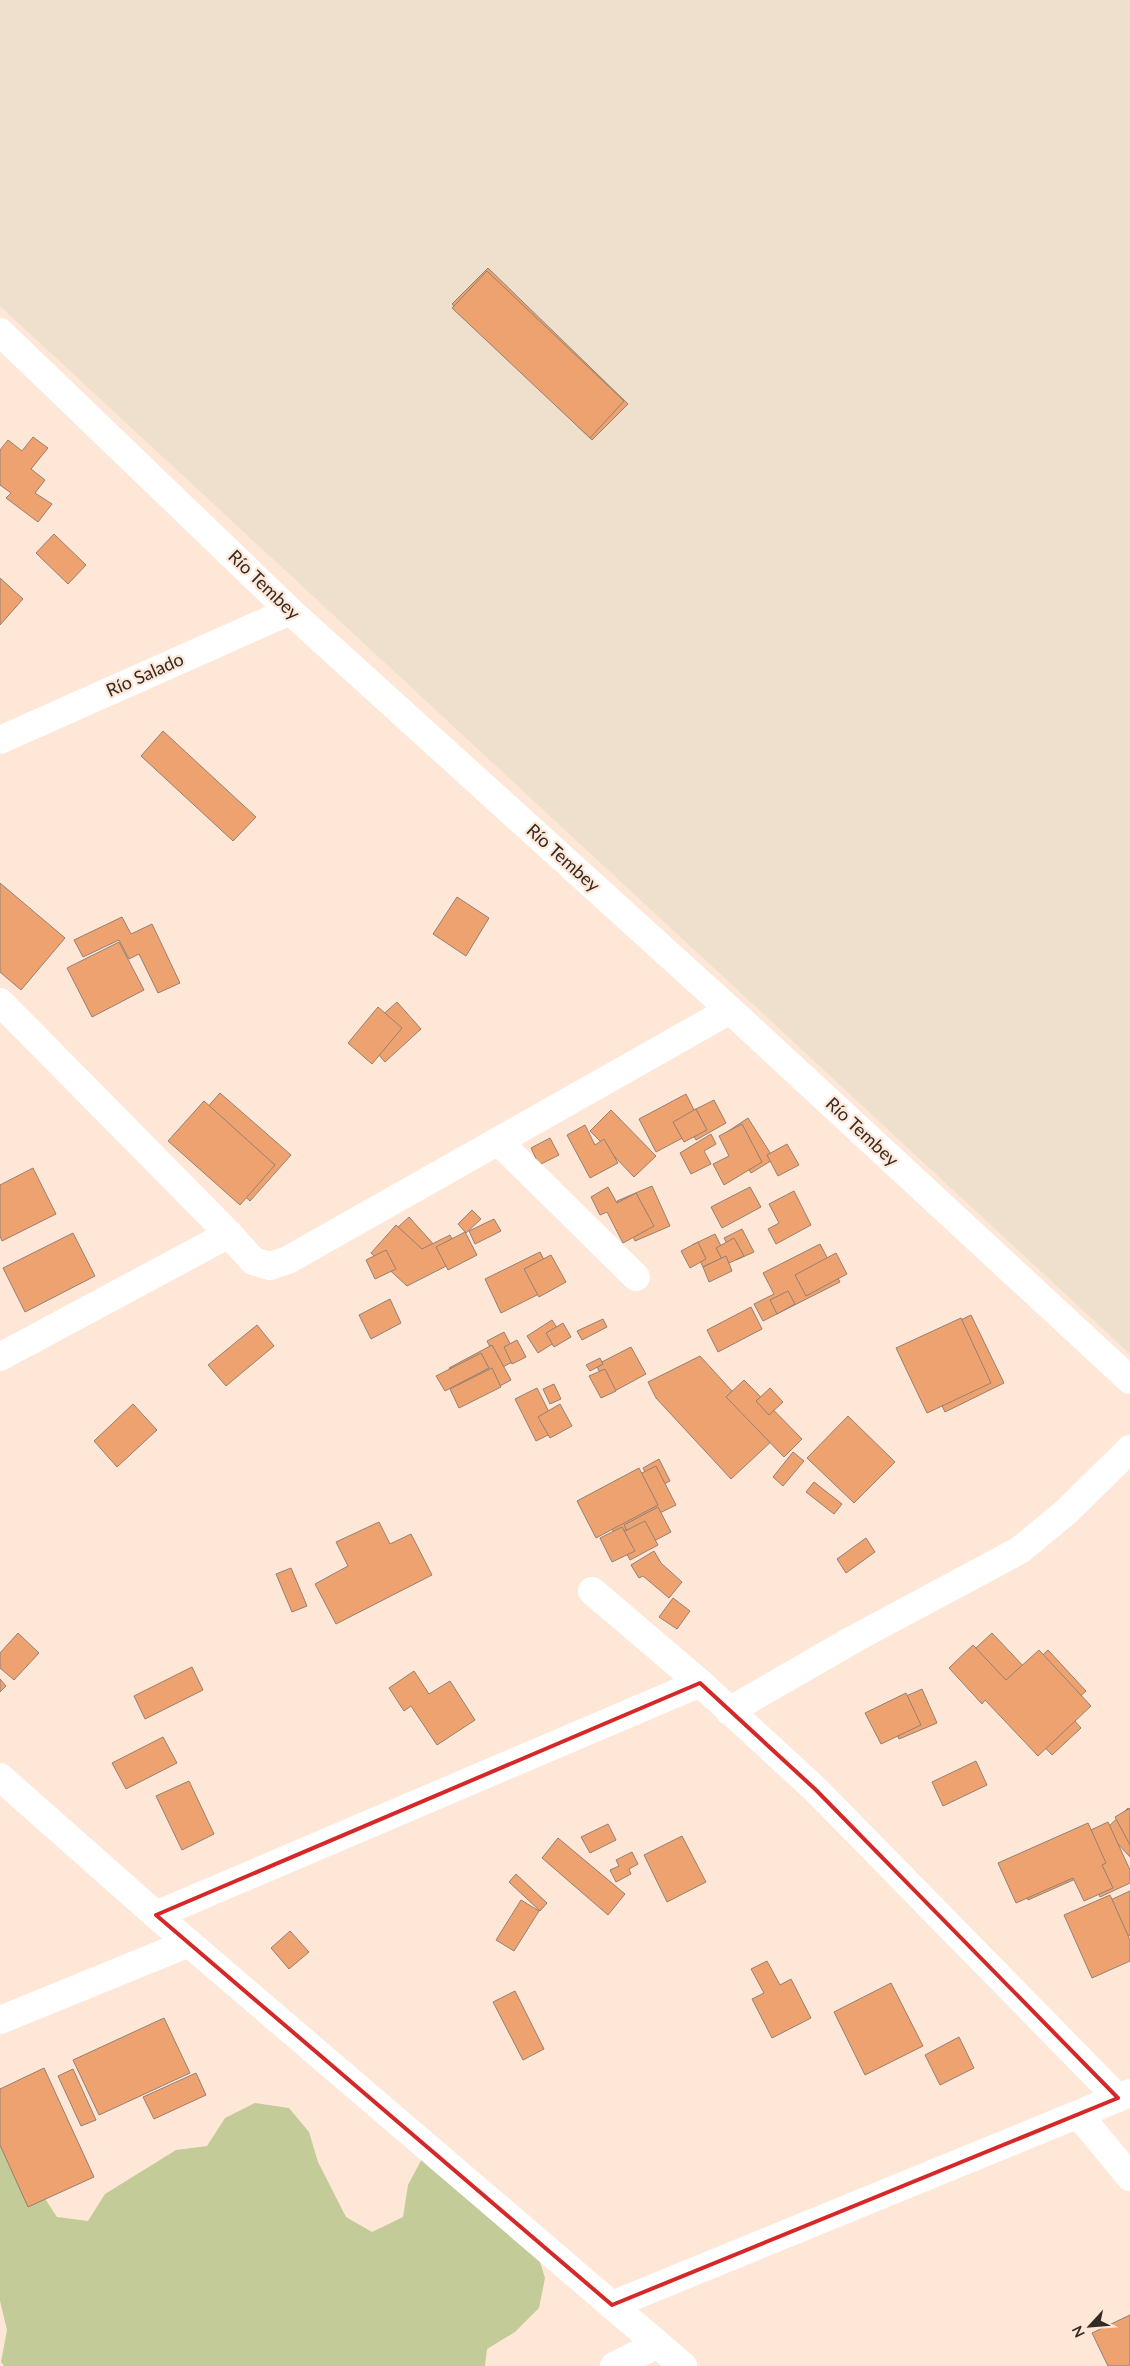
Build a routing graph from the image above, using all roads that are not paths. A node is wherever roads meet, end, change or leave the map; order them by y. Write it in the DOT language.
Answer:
graph roads {
  1 [pos="0,332"];
  2 [pos="290,611"];
  3 [pos="0,740"];
  4 [pos="0,1002"];
  5 [pos="730,1010"];
  6 [pos="499,1142"];
  7 [pos="229,1234"];
  8 [pos="636,1277"];
  9 [pos="0,1357"];
  10 [pos="1130,1380"];
  11 [pos="1130,1449"];
  12 [pos="592,1591"];
  13 [pos="700,1683"];
  14 [pos="729,1711"];
  15 [pos="0,1777"];
  16 [pos="156,1916"];
  17 [pos="189,1943"];
  18 [pos="0,2020"];
  19 [pos="1124,2095"];
  20 [pos="1079,2115"];
  21 [pos="1130,2177"];
  22 [pos="612,2305"];
  23 [pos="658,2344"];
  24 [pos="614,2366"];
  25 [pos="683,2366"];
  1 -- 2 [label="street, Río Tembey"];
  2 -- 3 [label="street, Río Salado"];
  2 -- 5 [label="street, Río Tembey"];
  4 -- 7 [label="street"];
  5 -- 6 [label="street"];
  5 -- 10 [label="street, Río Tembey"];
  6 -- 7 [label="street"];
  6 -- 8 [label="street"];
  7 -- 9 [label="street"];
  11 -- 14 [label="street"];
  12 -- 13 [label="street"];
  13 -- 14 [label="street"];
  13 -- 16 [label="street"];
  14 -- 19 [label="street"];
  15 -- 16 [label="street"];
  16 -- 17 [label="street"];
  17 -- 18 [label="street"];
  17 -- 22 [label="street"];
  19 -- 20 [label="street"];
  20 -- 21 [label="street"];
  20 -- 22 [label="street"];
  22 -- 23 [label="street"];
  23 -- 24 [label="street"];
  23 -- 25 [label="street"];
}
